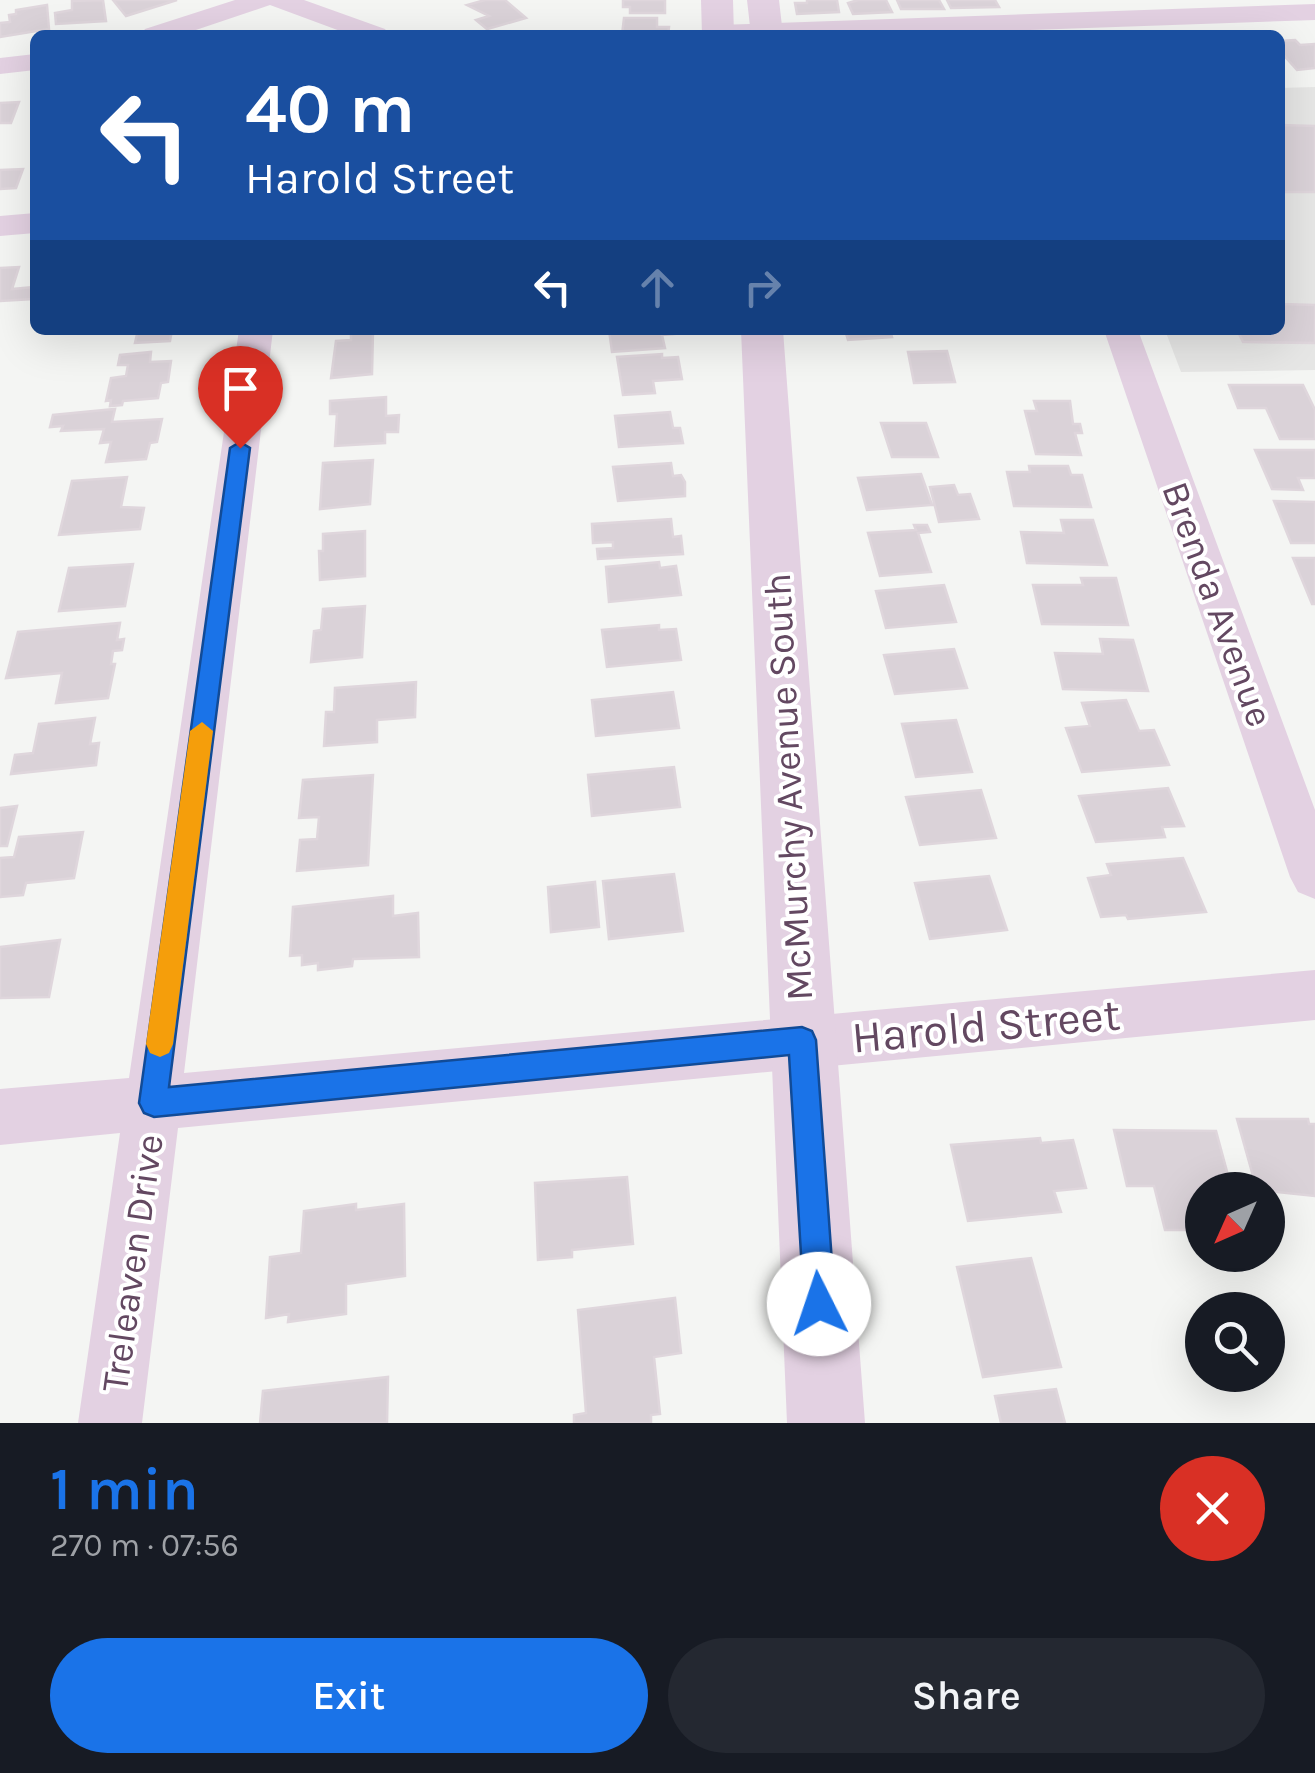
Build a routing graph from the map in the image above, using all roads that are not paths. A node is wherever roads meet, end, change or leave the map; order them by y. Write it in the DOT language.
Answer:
graph roads {
  1 [pos="261,0"];
  2 [pos="280,0"];
  3 [pos="716,0"];
  4 [pos="763,0"];
  5 [pos="1315,12"];
  6 [pos="998,29"];
  7 [pos="169,30"];
  8 [pos="362,30"];
  9 [pos="718,30"];
  10 [pos="766,30"];
  11 [pos="960,30"];
  12 [pos="30,63"];
  13 [pos="0,66"];
  14 [pos="30,224"];
  15 [pos="0,226"];
  16 [pos="255,335"];
  17 [pos="762,335"];
  18 [pos="1123,335"];
  19 [pos="1315,877"];
  20 [pos="1315,995"];
  21 [pos="802,1040"];
  22 [pos="154,1103"];
  23 [pos="0,1117"];
  24 [pos="110,1423"];
  25 [pos="826,1423"];
  1 -- 7 [label="street"];
  2 -- 8 [label="street"];
  3 -- 9 [label="street"];
  4 -- 10 [label="street"];
  5 -- 6 [label="street"];
  6 -- 11 [label="street"];
  12 -- 13 [label="street"];
  14 -- 15 [label="street"];
  16 -- 22 [label="street, Treleaven Drive"];
  17 -- 21 [label="street, McMurchy Avenue South"];
  18 -- 19 [label="street, Brenda Avenue"];
  20 -- 21 [label="street, Harold Street"];
  21 -- 22 [label="street, Harold Street"];
  21 -- 25 [label="street, McMurchy Avenue South"];
  22 -- 23 [label="street, Harold Street"];
  22 -- 24 [label="street, Treleaven Drive"];
}
